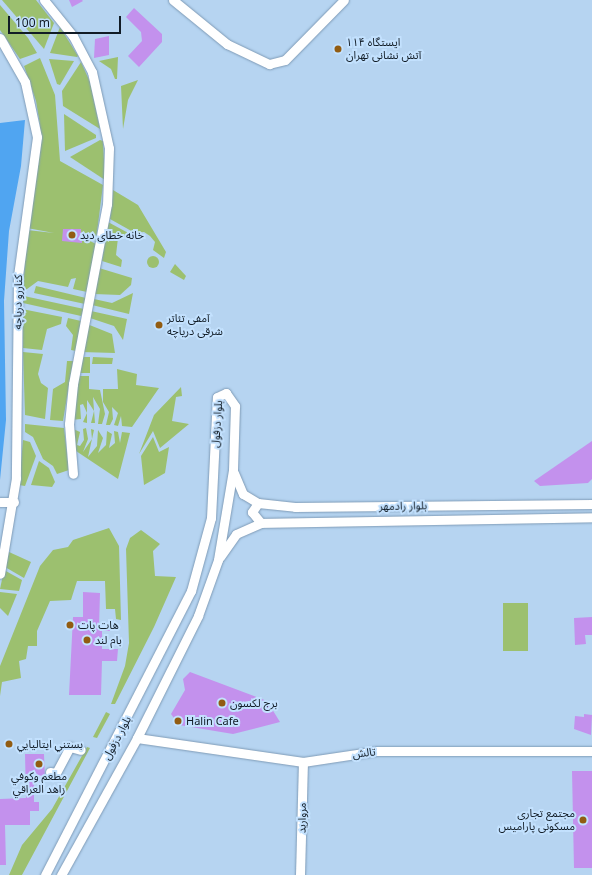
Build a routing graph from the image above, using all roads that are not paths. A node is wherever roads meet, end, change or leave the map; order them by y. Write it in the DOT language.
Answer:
graph roads {
  1 [pos="44,0"];
  2 [pos="173,0"];
  3 [pos="344,0"];
  4 [pos="0,38"];
  5 [pos="233,470"];
  6 [pos="73,474"];
  7 [pos="0,502"];
  8 [pos="14,502"];
  9 [pos="258,503"];
  10 [pos="592,504"];
  11 [pos="592,517"];
  12 [pos="261,522"];
  13 [pos="218,560"];
  14 [pos="0,574"];
  15 [pos="137,738"];
  16 [pos="81,750"];
  17 [pos="592,751"];
  18 [pos="303,762"];
  19 [pos="50,772"];
  20 [pos="45,875"];
  21 [pos="61,875"];
  22 [pos="300,875"];
  1 -- 6 [label="street"];
  2 -- 3 [label="street"];
  4 -- 8 [label="street, کناررو دریاچه"];
  5 -- 9 [label="street, بلوار رادمهر"];
  5 -- 13 [label="street, بلوار دزفول"];
  5 -- 20 [label="street, بلوار دزفول"];
  7 -- 8 [label="street"];
  8 -- 14 [label="street, کناررو دریاچه"];
  9 -- 10 [label="street, بلوار رادمهر"];
  9 -- 12 [label="street"];
  11 -- 12 [label="street, بلوار رادمهر"];
  12 -- 13 [label="street"];
  13 -- 15 [label="street, بلوار دزفول"];
  15 -- 18 [label="street, تالش"];
  15 -- 21 [label="street, بلوار دزفول"];
  16 -- 19 [label="street"];
  17 -- 18 [label="street, تالش"];
  18 -- 22 [label="street, مروارید"];
}
